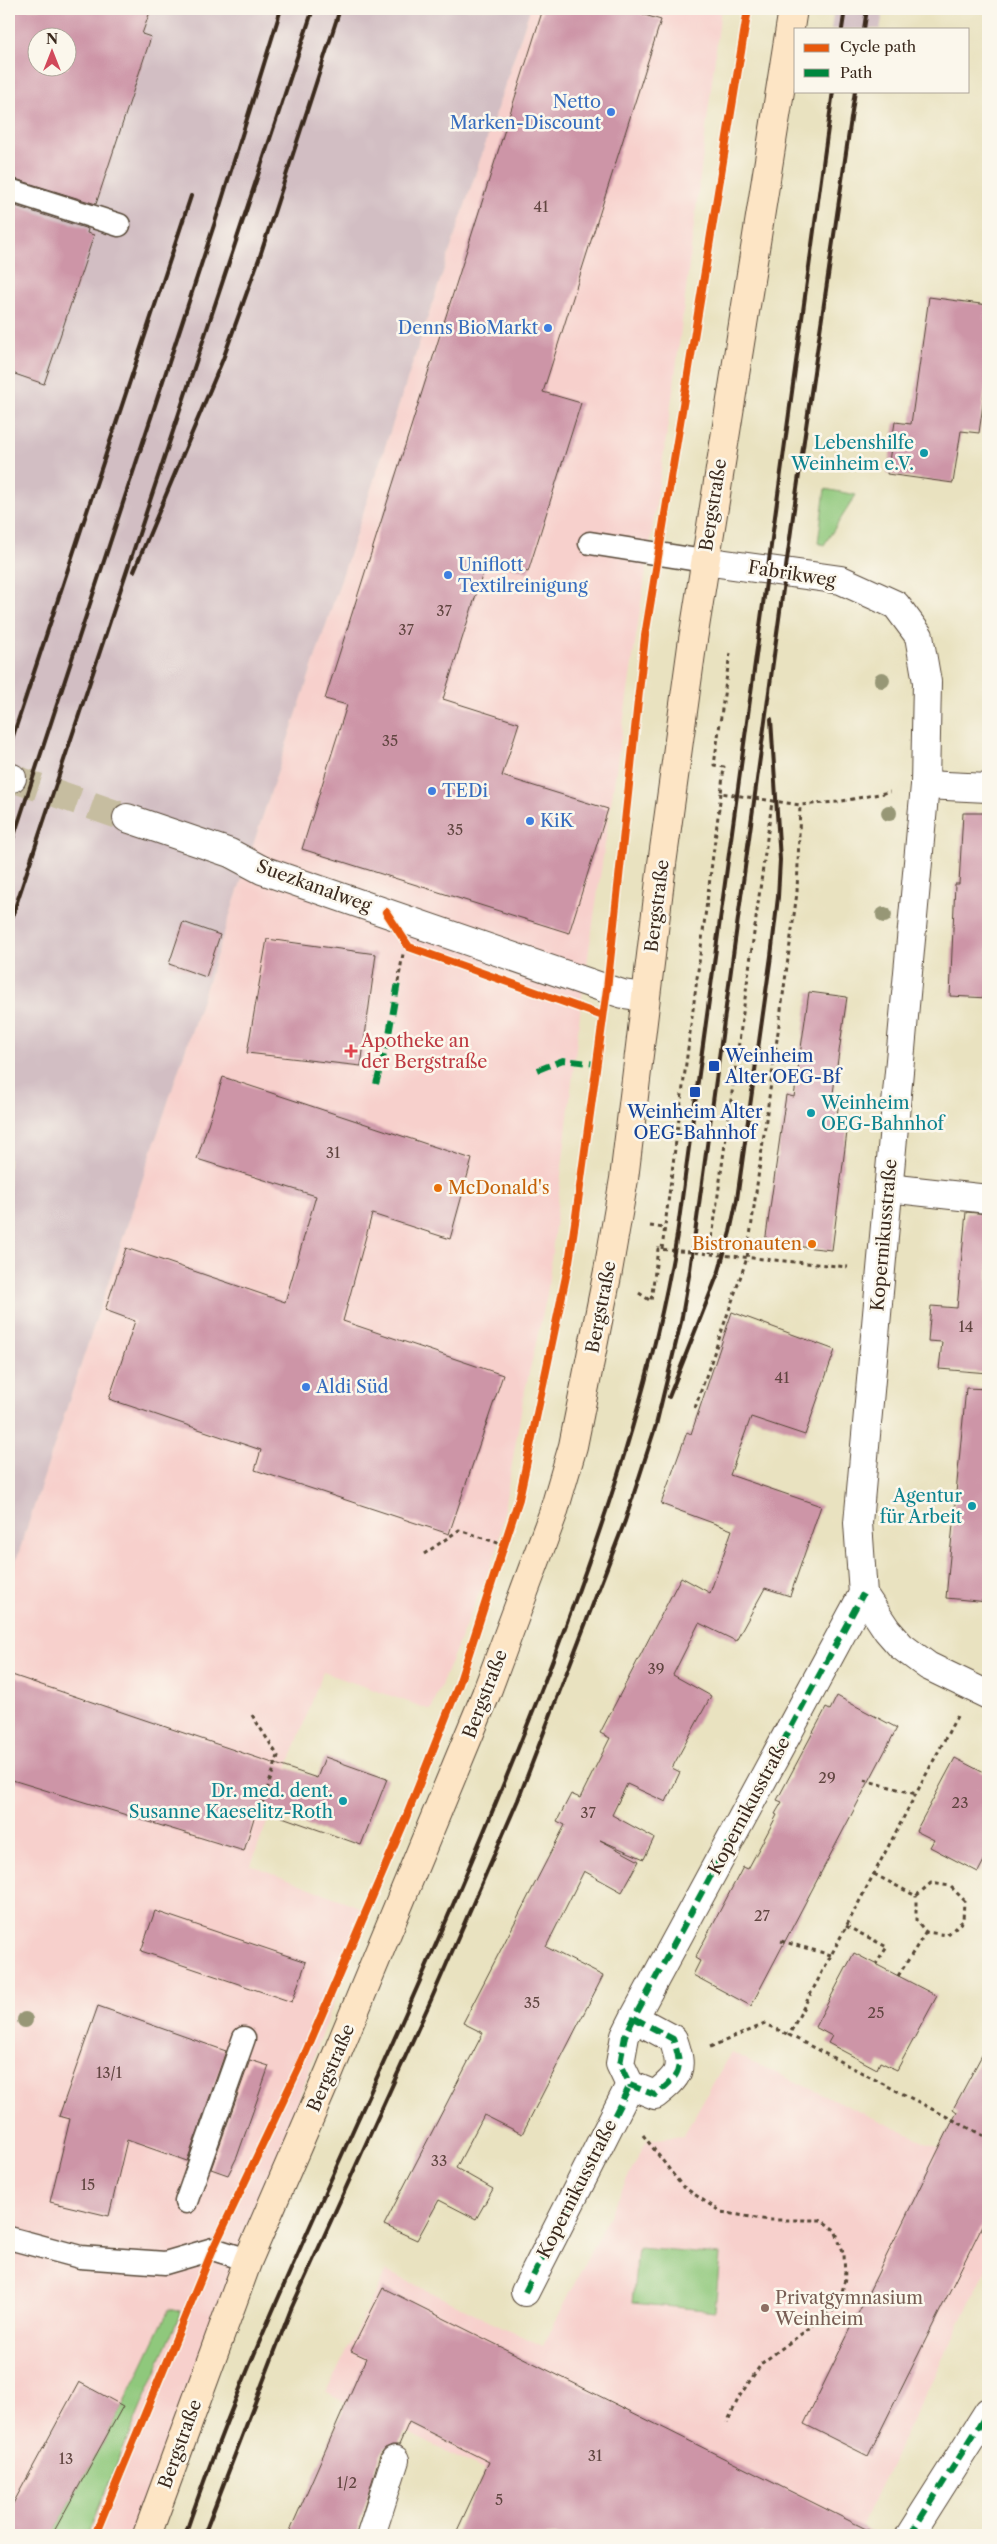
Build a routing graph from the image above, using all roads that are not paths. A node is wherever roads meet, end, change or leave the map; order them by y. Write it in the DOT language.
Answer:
graph roads {
  1 [pos="793,9"];
  2 [pos="9,190"];
  3 [pos="119,225"];
  4 [pos="590,543"];
  5 [pos="704,561"];
  6 [pos="925,786"];
  7 [pos="988,788"];
  8 [pos="127,818"];
  9 [pos="645,997"];
  10 [pos="888,1188"];
  11 [pos="988,1199"];
  12 [pos="863,1594"];
  13 [pos="980,1691"];
  14 [pos="634,2018"];
  15 [pos="244,2038"];
  16 [pos="625,2095"];
  17 [pos="186,2202"];
  18 [pos="9,2238"];
  19 [pos="248,2260"];
  20 [pos="524,2292"];
  21 [pos="988,2412"];
  22 [pos="395,2460"];
  23 [pos="147,2535"];
  24 [pos="370,2535"];
  25 [pos="910,2535"];
  1 -- 5 [label="main road, Bergstraße"];
  2 -- 3 [label="lane"];
  4 -- 5 [label="lane"];
  5 -- 6 [label="street, Fabrikweg"];
  5 -- 9 [label="main road, Bergstraße"];
  6 -- 7 [label="street"];
  6 -- 10 [label="street, Kopernikusstraße"];
  8 -- 9 [label="street, Suezkanalweg"];
  9 -- 19 [label="main road, Bergstraße"];
  10 -- 11 [label="street"];
  10 -- 12 [label="street, Kopernikusstraße"];
  12 -- 13 [label="street, Kopernikusstraße"];
  12 -- 14 [label="street, Kopernikusstraße"];
  14 -- 16 [label="street, Kopernikusstraße"];
  14 -- 16 [label="street"];
  15 -- 17 [label="lane"];
  16 -- 20 [label="street, Kopernikusstraße"];
  18 -- 19 [label="lane"];
  19 -- 23 [label="main road, Bergstraße"];
  21 -- 25 [label="street"];
  22 -- 24 [label="street"];
}
